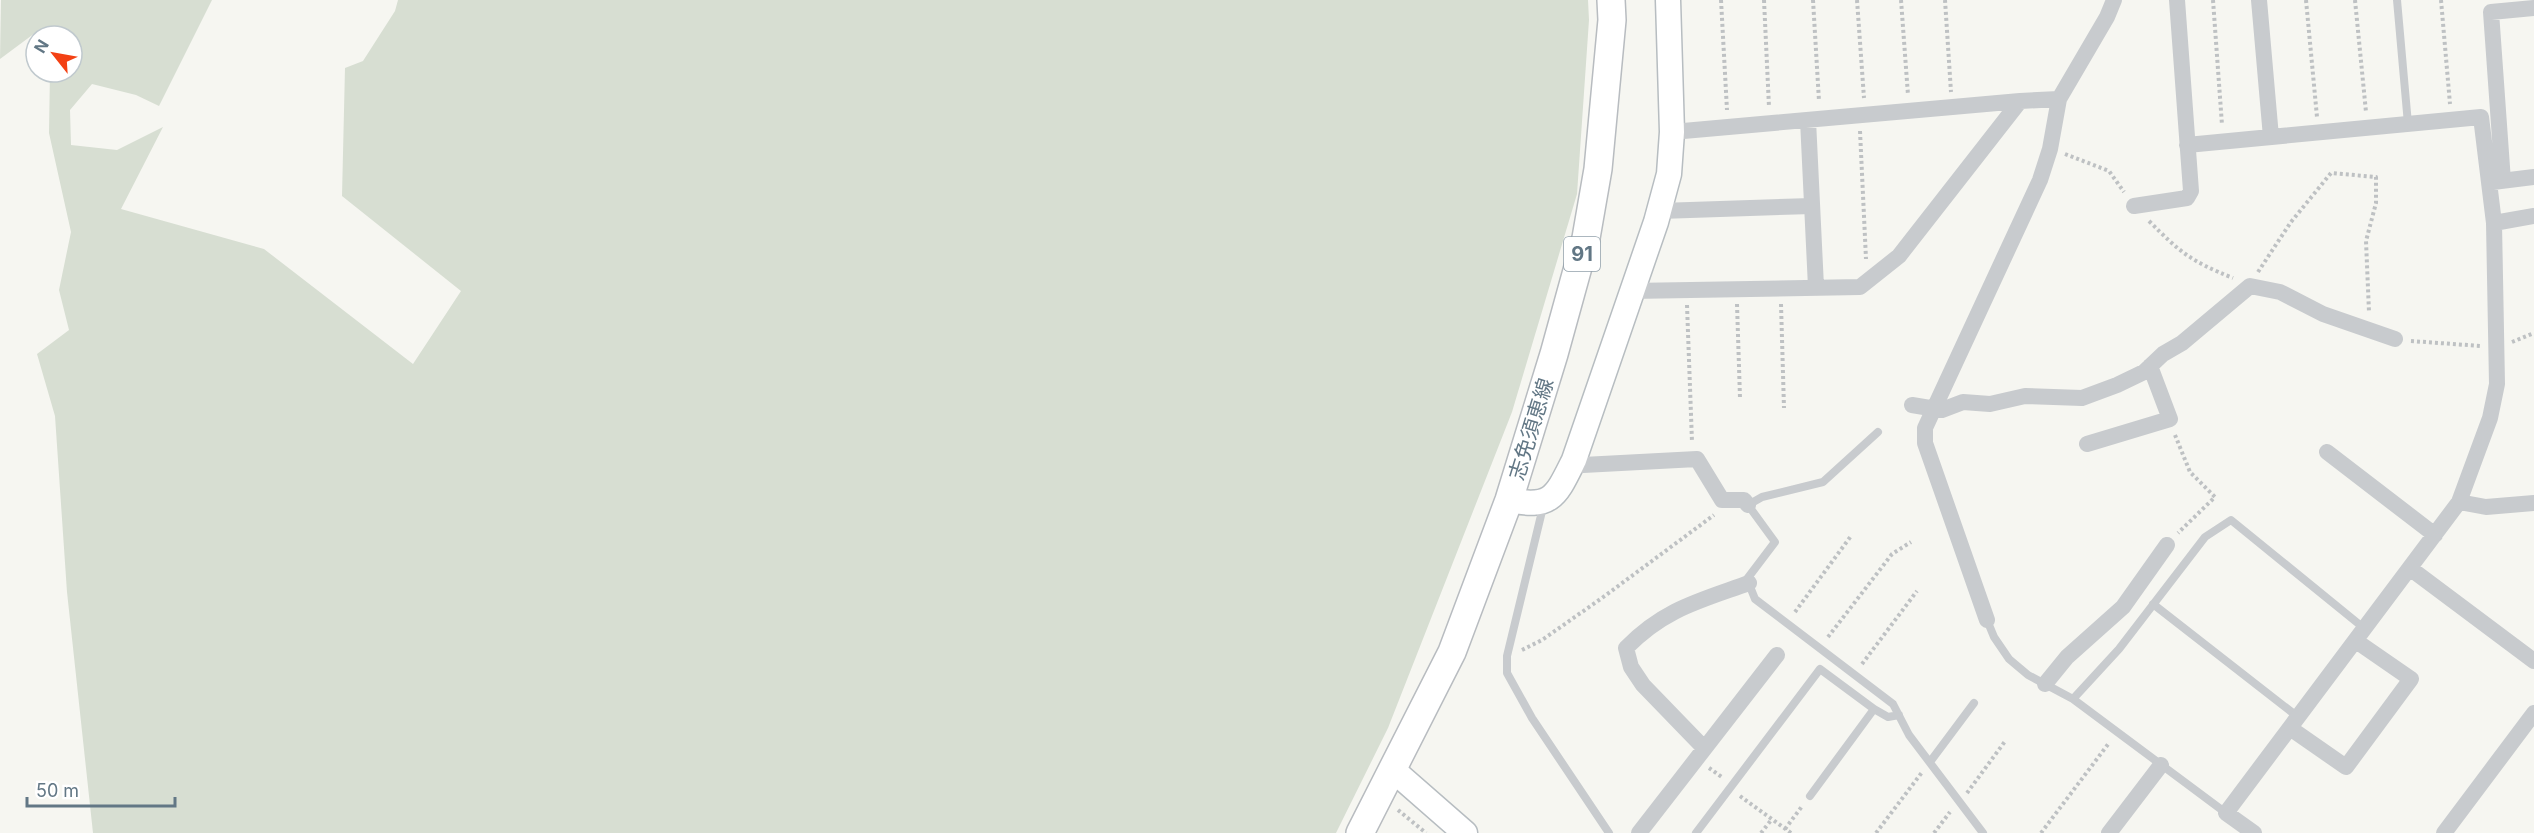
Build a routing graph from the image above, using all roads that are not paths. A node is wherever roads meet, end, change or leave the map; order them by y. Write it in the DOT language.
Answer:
graph roads {
  1 [pos="1611,0"];
  2 [pos="1668,0"];
  3 [pos="2114,0"];
  4 [pos="2177,0"];
  5 [pos="2259,0"];
  6 [pos="2397,0"];
  7 [pos="2534,8"];
  8 [pos="2059,99"];
  9 [pos="2020,101"];
  10 [pos="1814,119"];
  11 [pos="2408,124"];
  12 [pos="1672,132"];
  13 [pos="2271,137"];
  14 [pos="2187,145"];
  15 [pos="2534,177"];
  16 [pos="2496,181"];
  17 [pos="1812,206"];
  18 [pos="2134,206"];
  19 [pos="1660,211"];
  20 [pos="2534,216"];
  21 [pos="2494,223"];
  22 [pos="1816,287"];
  23 [pos="1631,291"];
  24 [pos="2395,339"];
  25 [pos="2150,366"];
  26 [pos="1912,405"];
  27 [pos="1933,410"];
  28 [pos="1878,432"];
  29 [pos="2087,444"];
  30 [pos="2327,452"];
  31 [pos="1574,459"];
  32 [pos="1509,500"];
  33 [pos="1544,502"];
  34 [pos="1740,502"];
  35 [pos="2459,502"];
  36 [pos="2534,503"];
  37 [pos="2435,535"];
  38 [pos="2168,545"];
  39 [pos="2411,568"];
  40 [pos="1749,583"];
  41 [pos="2153,604"];
  42 [pos="1988,620"];
  43 [pos="2361,635"];
  44 [pos="1777,655"];
  45 [pos="2534,661"];
  46 [pos="2045,684"];
  47 [pos="2073,699"];
  48 [pos="1974,703"];
  49 [pos="1874,710"];
  50 [pos="2534,713"];
  51 [pos="1899,715"];
  52 [pos="2294,722"];
  53 [pos="1700,754"];
  54 [pos="1930,762"];
  55 [pos="2161,765"];
  56 [pos="1393,770"];
  57 [pos="1810,796"];
  58 [pos="2226,813"];
  59 [pos="2249,831"];
  60 [pos="1360,833"];
  61 [pos="1465,833"];
  62 [pos="1609,833"];
  63 [pos="1639,833"];
  64 [pos="1696,833"];
  65 [pos="1983,833"];
  66 [pos="2109,833"];
  67 [pos="2444,833"];
  1 -- 32 [label="main road, 志免須恵線 / 91"];
  2 -- 12 [label="street"];
  3 -- 8 [label="street"];
  4 -- 14 [label="street"];
  5 -- 13 [label="street"];
  6 -- 11 [label="lane"];
  7 -- 16 [label="street"];
  8 -- 9 [label="street"];
  8 -- 27 [label="street"];
  9 -- 10 [label="street"];
  9 -- 22 [label="street"];
  10 -- 12 [label="street"];
  10 -- 17 [label="street"];
  11 -- 13 [label="street"];
  11 -- 16 [label="street"];
  12 -- 19 [label="street"];
  13 -- 14 [label="street"];
  14 -- 18 [label="street"];
  15 -- 16 [label="street"];
  16 -- 21 [label="street"];
  17 -- 19 [label="street"];
  17 -- 22 [label="street"];
  19 -- 23 [label="street"];
  20 -- 21 [label="street"];
  21 -- 35 [label="street"];
  22 -- 23 [label="street"];
  23 -- 31 [label="street"];
  24 -- 25 [label="street"];
  25 -- 27 [label="street"];
  25 -- 29 [label="street"];
  26 -- 27 [label="street"];
  27 -- 42 [label="street"];
  28 -- 34 [label="lane"];
  30 -- 37 [label="street"];
  31 -- 33 [label="street"];
  31 -- 34 [label="street"];
  32 -- 33 [label="street"];
  32 -- 56 [label="main road, 志免須恵線 / 91"];
  33 -- 62 [label="lane"];
  34 -- 40 [label="lane"];
  35 -- 36 [label="street"];
  35 -- 37 [label="street"];
  37 -- 39 [label="street"];
  38 -- 46 [label="street"];
  39 -- 43 [label="street"];
  39 -- 45 [label="street"];
  40 -- 51 [label="lane"];
  40 -- 53 [label="street"];
  41 -- 43 [label="lane"];
  41 -- 47 [label="lane"];
  41 -- 52 [label="lane"];
  42 -- 46 [label="lane"];
  43 -- 52 [label="street"];
  43 -- 52 [label="street"];
  44 -- 53 [label="street"];
  46 -- 47 [label="lane"];
  47 -- 55 [label="lane"];
  48 -- 54 [label="lane"];
  49 -- 51 [label="lane"];
  49 -- 57 [label="lane"];
  49 -- 64 [label="lane"];
  50 -- 67 [label="street"];
  51 -- 54 [label="lane"];
  52 -- 58 [label="street"];
  53 -- 63 [label="street"];
  54 -- 65 [label="lane"];
  55 -- 58 [label="lane"];
  55 -- 66 [label="street"];
  56 -- 60 [label="main road, 志免須恵線 / 91"];
  56 -- 61 [label="street"];
  58 -- 59 [label="street"];
}
